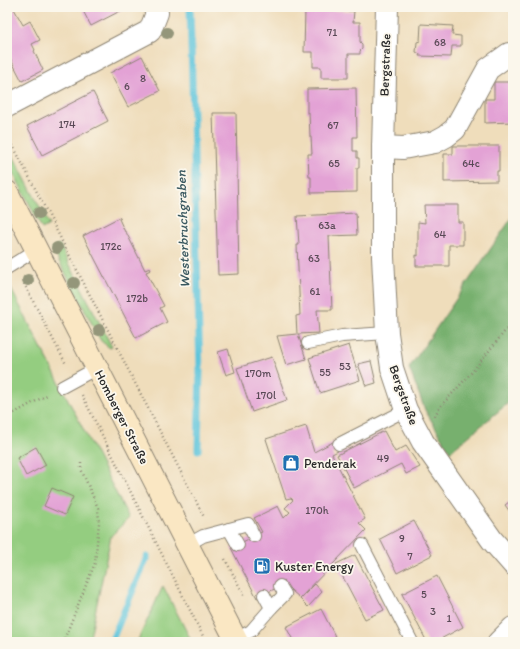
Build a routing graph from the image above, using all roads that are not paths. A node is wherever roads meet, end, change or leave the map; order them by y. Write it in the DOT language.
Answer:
graph roads {
  1 [pos="156,7"];
  2 [pos="387,7"];
  3 [pos="509,54"];
  4 [pos="7,106"];
  5 [pos="383,148"];
  6 [pos="7,192"];
  7 [pos="36,250"];
  8 [pos="11,266"];
  9 [pos="387,334"];
  10 [pos="308,343"];
  11 [pos="97,368"];
  12 [pos="62,387"];
  13 [pos="406,410"];
  14 [pos="340,444"];
  15 [pos="229,529"];
  16 [pos="254,536"];
  17 [pos="187,545"];
  18 [pos="238,545"];
  19 [pos="362,545"];
  20 [pos="513,564"];
  21 [pos="280,586"];
  22 [pos="264,595"];
  23 [pos="271,608"];
  24 [pos="513,628"];
  25 [pos="236,640"];
  26 [pos="412,642"];
  27 [pos="499,642"];
  1 -- 4 [label="street"];
  2 -- 5 [label="street, Bergstraße"];
  3 -- 5 [label="street"];
  5 -- 9 [label="street, Bergstraße"];
  6 -- 7 [label="main road, Homberger Straße"];
  7 -- 8 [label="lane"];
  7 -- 11 [label="main road, Homberger Straße"];
  9 -- 10 [label="lane"];
  9 -- 13 [label="street, Bergstraße"];
  11 -- 12 [label="lane"];
  11 -- 17 [label="main road, Homberger Straße"];
  13 -- 14 [label="lane"];
  13 -- 20 [label="street, Bergstraße"];
  15 -- 16 [label="lane"];
  15 -- 17 [label="lane"];
  15 -- 18 [label="lane"];
  17 -- 25 [label="main road, Homberger Straße"];
  19 -- 26 [label="lane"];
  21 -- 23 [label="lane"];
  22 -- 23 [label="lane"];
  23 -- 25 [label="lane"];
  24 -- 27 [label="street"];
}
